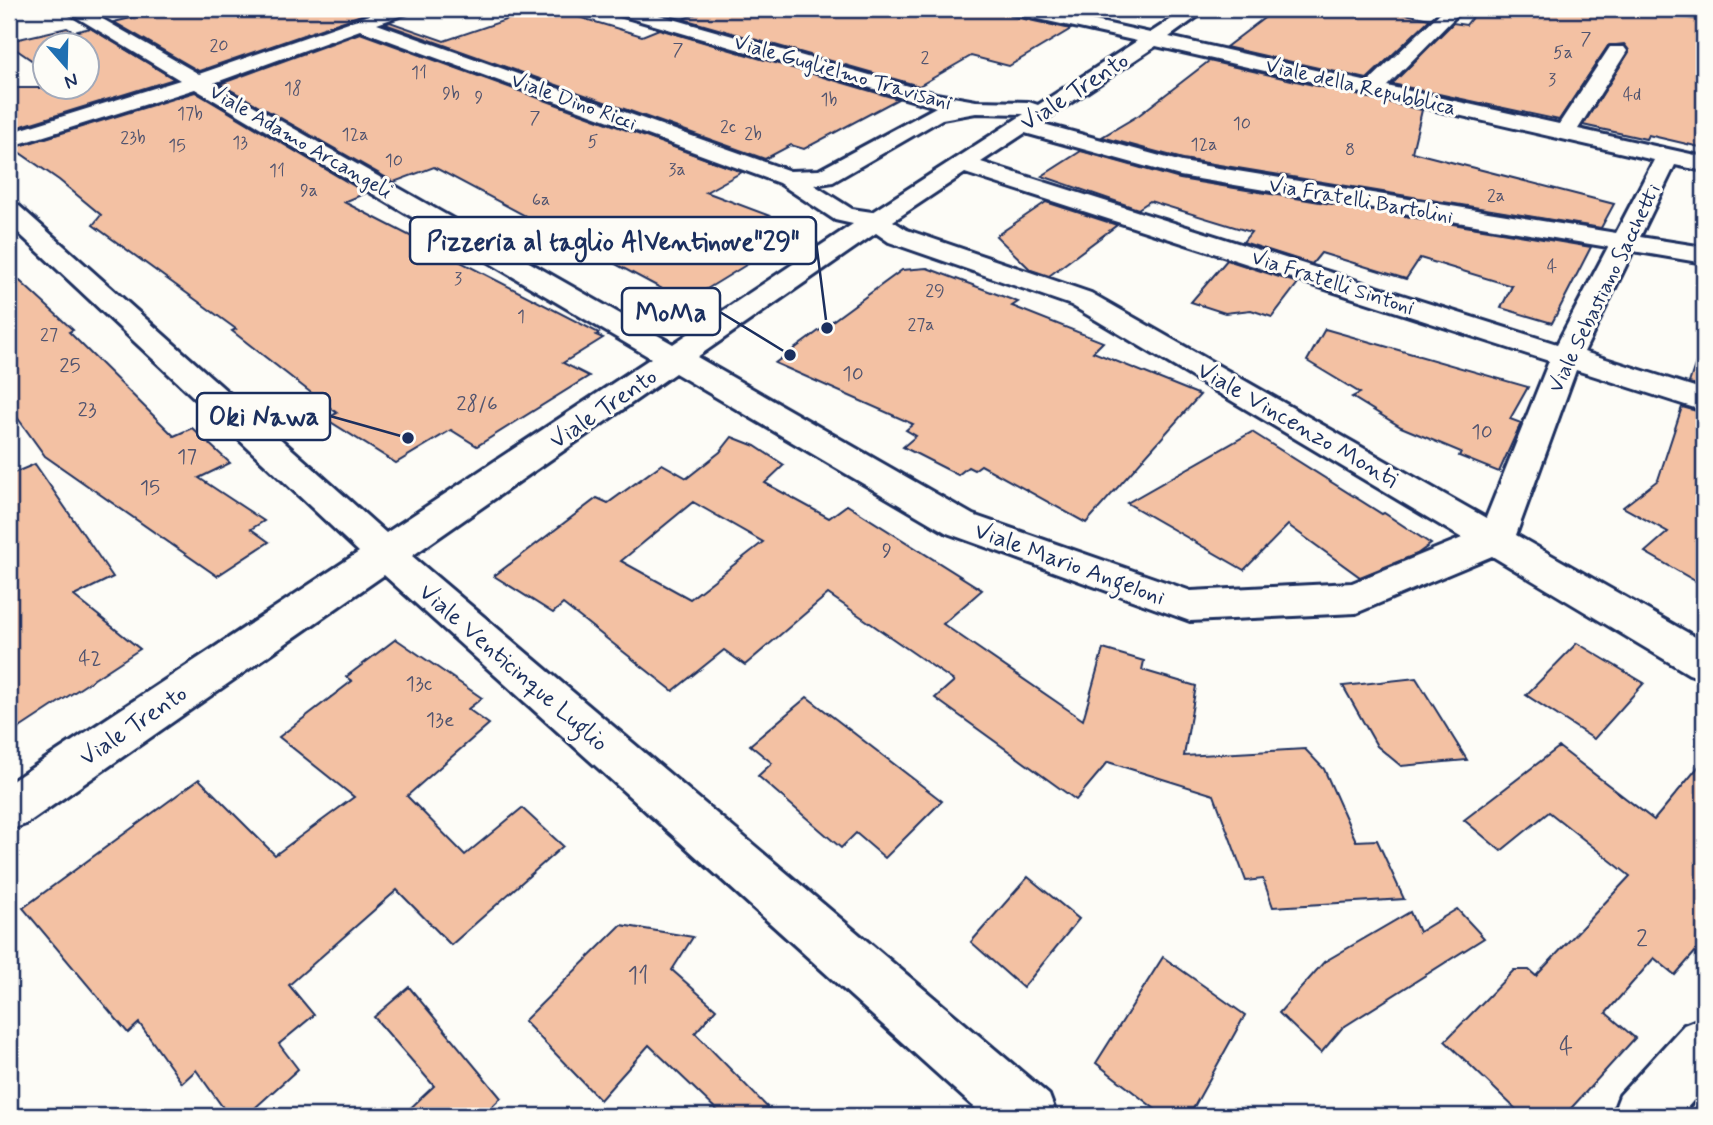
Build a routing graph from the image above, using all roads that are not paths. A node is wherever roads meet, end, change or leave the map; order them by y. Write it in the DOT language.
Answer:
graph roads {
  1 [pos="72,9"];
  2 [pos="402,9"];
  3 [pos="619,9"];
  4 [pos="1018,9"];
  5 [pos="1199,9"];
  6 [pos="1454,9"];
  7 [pos="360,24"];
  8 [pos="1152,40"];
  9 [pos="1617,51"];
  10 [pos="199,81"];
  11 [pos="1373,88"];
  12 [pos="918,95"];
  13 [pos="937,113"];
  14 [pos="1019,122"];
  15 [pos="1565,132"];
  16 [pos="9,141"];
  17 [pos="1668,156"];
  18 [pos="962,164"];
  19 [pos="1704,164"];
  20 [pos="824,189"];
  21 [pos="9,210"];
  22 [pos="876,221"];
  23 [pos="1624,244"];
  24 [pos="1704,256"];
  25 [pos="1566,357"];
  26 [pos="675,360"];
  27 [pos="1704,401"];
  28 [pos="1496,539"];
  29 [pos="386,555"];
  30 [pos="1704,662"];
  31 [pos="9,809"];
  32 [pos="1704,1045"];
  33 [pos="1028,1116"];
  34 [pos="1641,1116"];
  1 -- 10 [label="street, Viale Adamo Arcangeli"];
  2 -- 7 [label="street"];
  3 -- 12 [label="street, Viale Guglielmo Travisani"];
  4 -- 8 [label="street, Viale della Repubblica"];
  5 -- 8 [label="street, Viale Trento"];
  6 -- 11 [label="street"];
  7 -- 10 [label="street"];
  7 -- 20 [label="street, Viale Dino Ricci"];
  8 -- 11 [label="street, Viale della Repubblica"];
  8 -- 14 [label="street, Viale Trento"];
  9 -- 15 [label="street"];
  10 -- 16 [label="street"];
  10 -- 26 [label="street, Viale Adamo Arcangeli"];
  11 -- 15 [label="street, Viale della Repubblica"];
  12 -- 13 [label="street"];
  12 -- 14 [label="street, Viale Guglielmo Travisani"];
  13 -- 14 [label="street"];
  13 -- 20 [label="street"];
  14 -- 18 [label="street, Viale Trento"];
  14 -- 23 [label="street, Via Fratelli Bartolini"];
  15 -- 17 [label="street, Viale della Repubblica"];
  17 -- 19 [label="street, Viale della Repubblica"];
  17 -- 23 [label="street, Viale Sebastiano Sacchetti"];
  18 -- 22 [label="street, Viale Trento"];
  18 -- 25 [label="street, Via Fratelli Sintoni"];
  20 -- 22 [label="street, Viale Dino Ricci"];
  21 -- 29 [label="street, Viale Venticinque Luglio"];
  22 -- 26 [label="street, Viale Trento"];
  22 -- 28 [label="street, Viale Vincenzo Monti"];
  23 -- 24 [label="street, Via Fratelli Bartolini"];
  23 -- 25 [label="street, Viale Sebastiano Sacchetti"];
  25 -- 27 [label="street, Via Fratelli Sintoni"];
  25 -- 28 [label="street, Viale Sebastiano Sacchetti"];
  26 -- 28 [label="street, Viale Mario Angeloni"];
  26 -- 29 [label="street, Viale Trento"];
  28 -- 30 [label="street, Viale Vincenzo Monti"];
  29 -- 31 [label="street, Viale Trento"];
  29 -- 33 [label="street, Viale Venticinque Luglio"];
  32 -- 34 [label="street"];
}
